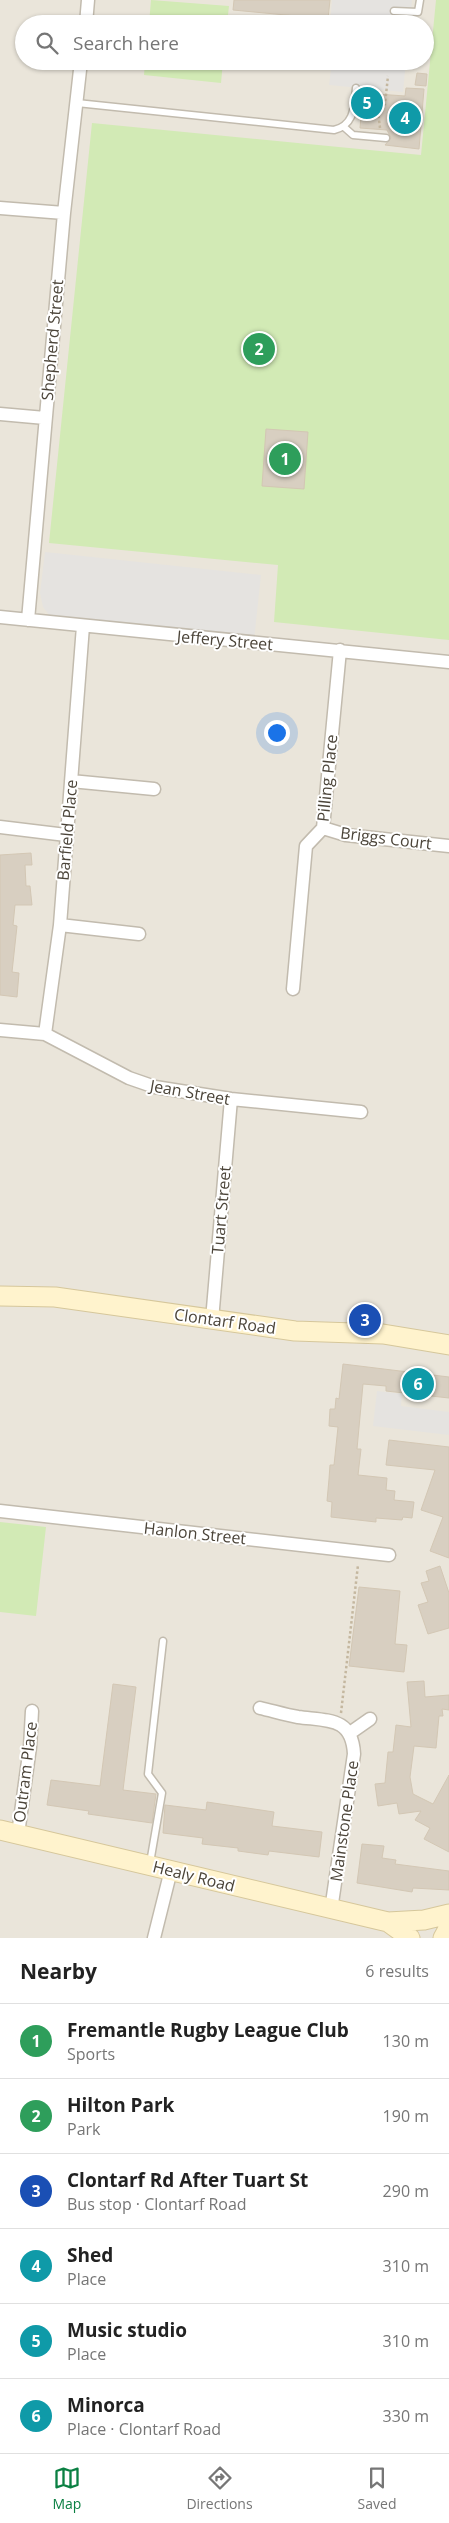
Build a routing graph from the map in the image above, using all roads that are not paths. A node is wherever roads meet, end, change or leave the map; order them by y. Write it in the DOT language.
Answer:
graph roads {
  1 [pos="88,0"];
  2 [pos="420,0"];
  3 [pos="394,11"];
  4 [pos="87,15"];
  5 [pos="81,70"];
  6 [pos="356,88"];
  7 [pos="77,103"];
  8 [pos="344,127"];
  9 [pos="383,137"];
  10 [pos="0,208"];
  11 [pos="64,214"];
  12 [pos="0,414"];
  13 [pos="45,418"];
  14 [pos="0,618"];
  15 [pos="28,620"];
  16 [pos="83,626"];
  17 [pos="340,650"];
  18 [pos="449,662"];
  19 [pos="71,780"];
  20 [pos="154,788"];
  21 [pos="0,827"];
  22 [pos="323,828"];
  23 [pos="66,835"];
  24 [pos="449,846"];
  25 [pos="60,925"];
  26 [pos="139,934"];
  27 [pos="293,989"];
  28 [pos="0,1030"];
  29 [pos="45,1034"];
  30 [pos="231,1100"];
  31 [pos="361,1112"];
  32 [pos="0,1284"];
  33 [pos="0,1296"];
  34 [pos="212,1316"];
  35 [pos="449,1334"];
  36 [pos="449,1345"];
  37 [pos="0,1511"];
  38 [pos="389,1554"];
  39 [pos="163,1641"];
  40 [pos="260,1708"];
  41 [pos="32,1711"];
  42 [pos="370,1719"];
  43 [pos="345,1729"];
  44 [pos="9,1832"];
  45 [pos="150,1865"];
  46 [pos="172,1870"];
  47 [pos="331,1910"];
  48 [pos="449,1914"];
  49 [pos="388,1922"];
  50 [pos="449,1927"];
  51 [pos="154,1938"];
  52 [pos="410,1938"];
  53 [pos="443,1938"];
  1 -- 4 [label="street"];
  2 -- 3 [label="lane"];
  5 -- 7 [label="street, Shepherd Street"];
  6 -- 8 [label="lane"];
  7 -- 8 [label="lane"];
  7 -- 11 [label="street, Shepherd Street"];
  8 -- 9 [label="lane"];
  10 -- 11 [label="street"];
  11 -- 13 [label="street, Shepherd Street"];
  12 -- 13 [label="street"];
  13 -- 15 [label="street, Shepherd Street"];
  14 -- 15 [label="street, Jeffery Street"];
  15 -- 16 [label="street, Jeffery Street"];
  16 -- 17 [label="street, Jeffery Street"];
  16 -- 19 [label="street, Barfield Place"];
  17 -- 18 [label="street, Jeffery Street"];
  17 -- 22 [label="street, Pilling Place"];
  19 -- 20 [label="street"];
  19 -- 23 [label="street, Barfield Place"];
  21 -- 23 [label="street"];
  22 -- 24 [label="street, Briggs Court"];
  22 -- 27 [label="street, Pilling Place"];
  23 -- 25 [label="street, Barfield Place"];
  25 -- 26 [label="street"];
  25 -- 29 [label="street, Barfield Place"];
  28 -- 29 [label="street, Jean Street"];
  29 -- 30 [label="street, Jean Street"];
  30 -- 31 [label="street, Jean Street"];
  30 -- 34 [label="street, Tuart Street"];
  32 -- 34 [label="street, Clontarf Road"];
  33 -- 34 [label="street, Clontarf Road"];
  34 -- 35 [label="street, Clontarf Road"];
  34 -- 36 [label="street, Clontarf Road"];
  37 -- 38 [label="street, Hanlon Street"];
  39 -- 45 [label="lane"];
  40 -- 43 [label="street"];
  41 -- 44 [label="street, Outram Place"];
  42 -- 43 [label="street"];
  43 -- 47 [label="street, Mainstone Place"];
  44 -- 45 [label="street, Healy Road"];
  45 -- 46 [label="street, Healy Road"];
  46 -- 47 [label="street, Healy Road"];
  46 -- 51 [label="street"];
  47 -- 49 [label="street, Healy Road"];
  48 -- 49 [label="street, Healy Road"];
  49 -- 52 [label="street, Healy Road"];
  50 -- 53 [label="street"];
}
